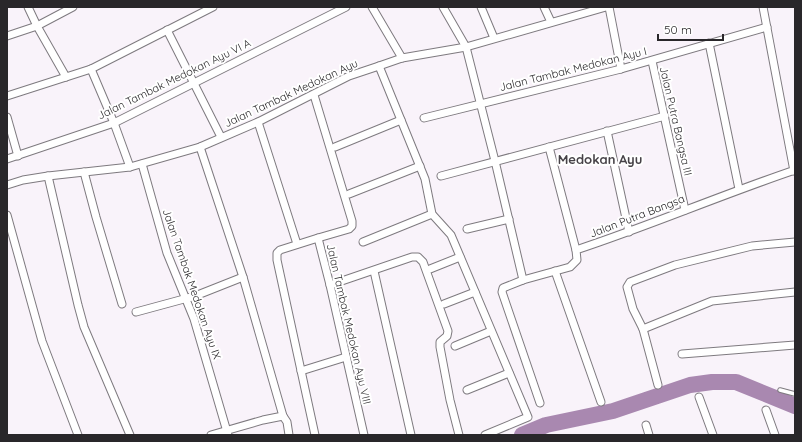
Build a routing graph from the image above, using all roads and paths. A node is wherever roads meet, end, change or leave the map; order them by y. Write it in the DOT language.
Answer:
graph roads {
  1 [pos="28,7"];
  2 [pos="73,7"];
  3 [pos="213,7"];
  4 [pos="346,7"];
  5 [pos="372,7"];
  6 [pos="443,7"];
  7 [pos="481,7"];
  8 [pos="544,7"];
  9 [pos="608,7"];
  10 [pos="763,7"];
  11 [pos="550,22"];
  12 [pos="37,26"];
  13 [pos="767,27"];
  14 [pos="167,30"];
  15 [pos="7,36"];
  16 [pos="494,38"];
  17 [pos="709,43"];
  18 [pos="466,46"];
  19 [pos="402,58"];
  20 [pos="652,60"];
  21 [pos="379,66"];
  22 [pos="91,69"];
  23 [pos="621,69"];
  24 [pos="66,77"];
  25 [pos="193,83"];
  26 [pos="314,95"];
  27 [pos="7,96"];
  28 [pos="479,103"];
  29 [pos="665,116"];
  30 [pos="7,117"];
  31 [pos="424,118"];
  32 [pos="401,120"];
  33 [pos="258,122"];
  34 [pos="114,123"];
  35 [pos="607,132"];
  36 [pos="221,137"];
  37 [pos="200,147"];
  38 [pos="335,147"];
  39 [pos="549,147"];
  40 [pos="18,156"];
  41 [pos="7,159"];
  42 [pos="495,161"];
  43 [pos="142,164"];
  44 [pos="420,166"];
  45 [pos="130,167"];
  46 [pos="794,171"];
  47 [pos="84,172"];
  48 [pos="48,176"];
  49 [pos="441,176"];
  50 [pos="7,185"];
  51 [pos="739,189"];
  52 [pos="349,194"];
  53 [pos="685,210"];
  54 [pos="432,214"];
  55 [pos="7,215"];
  56 [pos="509,219"];
  57 [pos="467,229"];
  58 [pos="629,232"];
  59 [pos="318,238"];
  60 [pos="363,242"];
  61 [pos="795,242"];
  62 [pos="297,244"];
  63 [pos="576,250"];
  64 [pos="460,257"];
  65 [pos="430,269"];
  66 [pos="555,270"];
  67 [pos="374,271"];
  68 [pos="243,277"];
  69 [pos="523,280"];
  70 [pos="330,285"];
  71 [pos="475,292"];
  72 [pos="795,292"];
  73 [pos="186,298"];
  74 [pos="122,304"];
  75 [pos="444,304"];
  76 [pos="136,312"];
  77 [pos="643,329"];
  78 [pos="491,331"];
  79 [pos="795,345"];
  80 [pos="455,346"];
  81 [pos="682,354"];
  82 [pos="346,357"];
  83 [pos="302,371"];
  84 [pos="509,373"];
  85 [pos="658,385"];
  86 [pos="467,390"];
  87 [pos="780,390"];
  88 [pos="795,394"];
  89 [pos="700,397"];
  90 [pos="601,402"];
  91 [pos="540,403"];
  92 [pos="766,410"];
  93 [pos="283,416"];
  94 [pos="646,425"];
  95 [pos="227,432"];
  96 [pos="78,435"];
  97 [pos="130,435"];
  98 [pos="211,435"];
  99 [pos="289,435"];
  100 [pos="315,435"];
  101 [pos="364,435"];
  102 [pos="412,435"];
  103 [pos="459,435"];
  104 [pos="485,435"];
  105 [pos="649,435"];
  106 [pos="712,435"];
  107 [pos="775,435"];
  1 -- 12 [label="street"];
  2 -- 12 [label="street"];
  3 -- 14 [label="street"];
  4 -- 25 [label="street, Jalan Tambak Medokan Ayu VI A"];
  5 -- 19 [label="street"];
  6 -- 18 [label="street"];
  7 -- 16 [label="street"];
  8 -- 11 [label="street"];
  9 -- 11 [label="street, Jalan Tambak Medokan Ayu"];
  9 -- 23 [label="street"];
  10 -- 13 [label="street"];
  11 -- 16 [label="street, Jalan Tambak Medokan Ayu"];
  12 -- 15 [label="street"];
  12 -- 24 [label="street"];
  13 -- 17 [label="street, Jalan Tambak Medokan Ayu I"];
  13 -- 46 [label="street"];
  14 -- 22 [label="street"];
  14 -- 25 [label="street"];
  16 -- 18 [label="street, Jalan Tambak Medokan Ayu"];
  17 -- 20 [label="street, Jalan Tambak Medokan Ayu I"];
  17 -- 51 [label="street"];
  18 -- 19 [label="street, Jalan Tambak Medokan Ayu"];
  18 -- 28 [label="street"];
  19 -- 21 [label="street, Jalan Tambak Medokan Ayu"];
  20 -- 23 [label="street, Jalan Tambak Medokan Ayu I"];
  20 -- 29 [label="street, Jalan Putra Bangsa III"];
  21 -- 26 [label="street, Jalan Tambak Medokan Ayu"];
  21 -- 32 [label="street"];
  22 -- 24 [label="street"];
  22 -- 34 [label="street"];
  23 -- 28 [label="street, Jalan Tambak Medokan Ayu I"];
  24 -- 27 [label="street"];
  25 -- 34 [label="street, Jalan Tambak Medokan Ayu VI A"];
  25 -- 36 [label="street"];
  26 -- 33 [label="street, Jalan Tambak Medokan Ayu"];
  26 -- 59 [label="street"];
  28 -- 31 [label="street, Jalan Tambak Medokan Ayu I"];
  28 -- 42 [label="street"];
  29 -- 35 [label="street"];
  29 -- 53 [label="street, Jalan Putra Bangsa III"];
  30 -- 40 [label="street"];
  32 -- 38 [label="street"];
  32 -- 44 [label="street"];
  33 -- 36 [label="street, Jalan Tambak Medokan Ayu"];
  33 -- 62 [label="street"];
  34 -- 40 [label="street, Jalan Tambak Medokan Ayu VI A"];
  34 -- 45 [label="street"];
  35 -- 39 [label="street"];
  35 -- 58 [label="street"];
  36 -- 37 [label="street, Jalan Tambak Medokan Ayu"];
  37 -- 43 [label="street, Jalan Tambak Medokan Ayu"];
  37 -- 68 [label="street"];
  39 -- 42 [label="street"];
  39 -- 63 [label="street"];
  40 -- 41 [label="street, Jalan Tambak Medokan Ayu VI A"];
  42 -- 49 [label="street"];
  42 -- 56 [label="street"];
  43 -- 45 [label="street, Jalan Tambak Medokan Ayu"];
  43 -- 73 [label="street, Jalan Tambak Medokan Ayu IX"];
  44 -- 52 [label="street"];
  44 -- 54 [label="street"];
  45 -- 47 [label="street, Jalan Tambak Medokan Ayu"];
  46 -- 51 [label="street, Jalan Putra Bangsa"];
  47 -- 48 [label="street, Jalan Tambak Medokan Ayu"];
  47 -- 74 [label="street"];
  48 -- 50 [label="street, Jalan Tambak Medokan Ayu"];
  48 -- 97 [label="street"];
  51 -- 53 [label="street, Jalan Putra Bangsa"];
  53 -- 58 [label="street, Jalan Putra Bangsa"];
  54 -- 60 [label="street"];
  54 -- 64 [label="street"];
  55 -- 96 [label="street"];
  56 -- 57 [label="street"];
  56 -- 69 [label="street"];
  58 -- 63 [label="street, Jalan Putra Bangsa"];
  59 -- 62 [label="street, Jalan Tambak Medokan Ayu VIII"];
  59 -- 70 [label="street, Jalan Tambak Medokan Ayu VIII"];
  61 -- 77 [label="street"];
  62 -- 83 [label="street, Jalan Tambak Medokan Ayu VIII"];
  63 -- 66 [label="street"];
  64 -- 65 [label="street"];
  64 -- 71 [label="street"];
  66 -- 69 [label="street"];
  66 -- 90 [label="street"];
  67 -- 70 [label="street"];
  67 -- 102 [label="street"];
  67 -- 103 [label="street"];
  68 -- 73 [label="street"];
  68 -- 93 [label="street"];
  69 -- 91 [label="street"];
  70 -- 82 [label="street, Jalan Tambak Medokan Ayu VIII"];
  71 -- 75 [label="street"];
  71 -- 78 [label="street"];
  72 -- 77 [label="street"];
  73 -- 76 [label="street"];
  73 -- 95 [label="street, Jalan Tambak Medokan Ayu IX"];
  77 -- 85 [label="street"];
  78 -- 80 [label="street"];
  78 -- 84 [label="street"];
  79 -- 81 [label="street"];
  82 -- 83 [label="street"];
  82 -- 101 [label="street, Jalan Tambak Medokan Ayu VIII"];
  83 -- 100 [label="street, Jalan Tambak Medokan Ayu VIII"];
  84 -- 86 [label="street"];
  84 -- 104 [label="street"];
  87 -- 88 [label="lane"];
  89 -- 106 [label="street"];
  92 -- 107 [label="street"];
  93 -- 95 [label="street"];
  93 -- 99 [label="street"];
  94 -- 105 [label="street"];
  95 -- 98 [label="street"];
}
